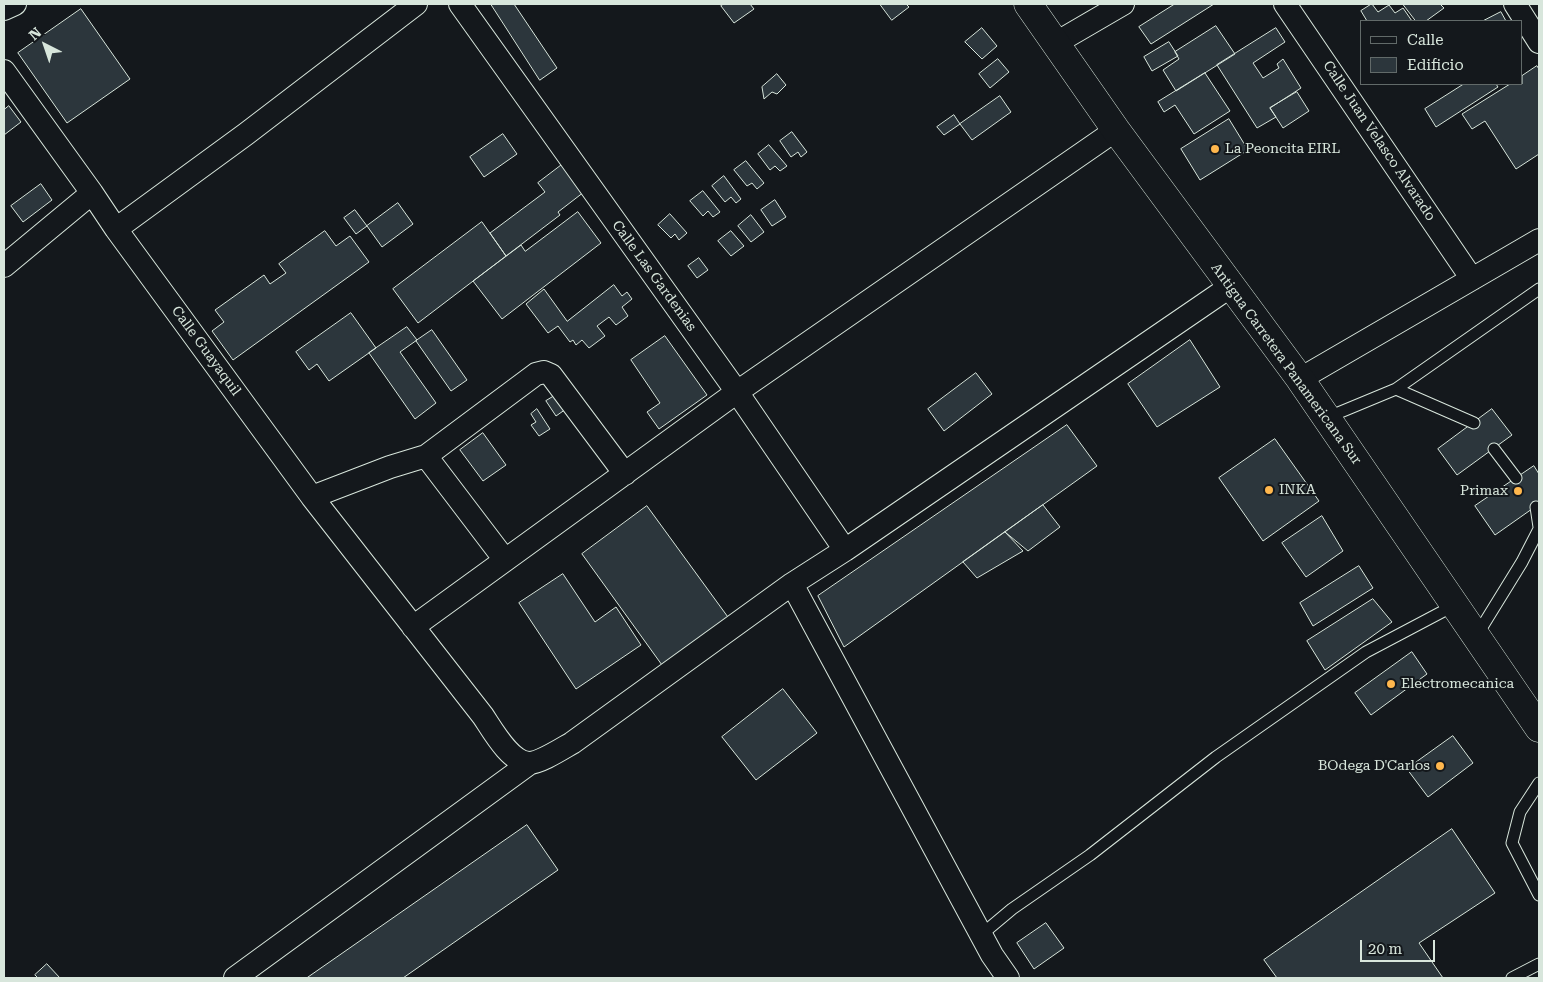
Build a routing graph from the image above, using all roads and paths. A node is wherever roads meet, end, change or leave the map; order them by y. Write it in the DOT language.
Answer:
graph roads {
  1 [pos="15,4"];
  2 [pos="416,4"];
  3 [pos="460,4"];
  4 [pos="1028,4"];
  5 [pos="1122,4"];
  6 [pos="1285,4"];
  7 [pos="1515,4"];
  8 [pos="4,9"];
  9 [pos="1056,42"];
  10 [pos="1539,42"];
  11 [pos="4,71"];
  12 [pos="1116,130"];
  13 [pos="92,193"];
  14 [pos="116,229"];
  15 [pos="1539,240"];
  16 [pos="4,266"];
  17 [pos="1472,278"];
  18 [pos="1231,286"];
  19 [pos="1539,289"];
  20 [pos="1300,380"];
  21 [pos="1396,389"];
  22 [pos="737,392"];
  23 [pos="1326,418"];
  24 [pos="1474,423"];
  25 [pos="1494,448"];
  26 [pos="426,456"];
  27 [pos="625,474"];
  28 [pos="1516,478"];
  29 [pos="312,497"];
  30 [pos="1536,507"];
  31 [pos="1539,528"];
  32 [pos="845,550"];
  33 [pos="505,560"];
  34 [pos="792,584"];
  35 [pos="1455,605"];
  36 [pos="413,627"];
  37 [pos="1476,636"];
  38 [pos="1539,728"];
  39 [pos="530,763"];
  40 [pos="1539,783"];
  41 [pos="1539,895"];
  42 [pos="981,935"];
  43 [pos="1539,964"];
  44 [pos="234,978"];
  45 [pos="1008,978"];
  46 [pos="1512,978"];
  1 -- 8 [label="street"];
  2 -- 14 [label="street"];
  3 -- 22 [label="street, Calle Las Gardenias"];
  4 -- 9 [label="highway, Antigua Carretera Panamericana Sur"];
  5 -- 9 [label="street"];
  6 -- 17 [label="street, Calle Juan Velasco Alvarado"];
  7 -- 10 [label="street"];
  9 -- 12 [label="highway, Antigua Carretera Panamericana Sur"];
  11 -- 13 [label="street, Calle Guayaquil"];
  12 -- 18 [label="highway, Antigua Carretera Panamericana Sur"];
  12 -- 22 [label="street"];
  13 -- 14 [label="street, Calle Guayaquil"];
  13 -- 16 [label="street"];
  14 -- 29 [label="street, Calle Guayaquil"];
  15 -- 17 [label="street"];
  17 -- 20 [label="street"];
  18 -- 20 [label="highway, Antigua Carretera Panamericana Sur"];
  18 -- 32 [label="street"];
  19 -- 21 [label="lane"];
  20 -- 23 [label="highway, Antigua Carretera Panamericana Sur"];
  21 -- 23 [label="lane"];
  21 -- 24 [label="lane"];
  22 -- 27 [label="street"];
  22 -- 32 [label="street, Calle Las Gardenias"];
  23 -- 35 [label="highway, Antigua Carretera Panamericana Sur"];
  25 -- 28 [label="lane"];
  26 -- 27 [label="street"];
  26 -- 29 [label="street"];
  26 -- 33 [label="street"];
  27 -- 33 [label="street"];
  29 -- 36 [label="street, Calle Guayaquil"];
  30 -- 31 [label="lane"];
  31 -- 37 [label="lane"];
  32 -- 34 [label="street"];
  33 -- 36 [label="street"];
  34 -- 39 [label="street"];
  34 -- 42 [label="street"];
  35 -- 37 [label="highway, Antigua Carretera Panamericana Sur"];
  35 -- 42 [label="lane"];
  36 -- 39 [label="street, Calle Guayaquil"];
  37 -- 38 [label="highway, Antigua Carretera Panamericana Sur"];
  39 -- 44 [label="street"];
  40 -- 41 [label="lane"];
  42 -- 45 [label="street"];
  43 -- 46 [label="lane"];
}
